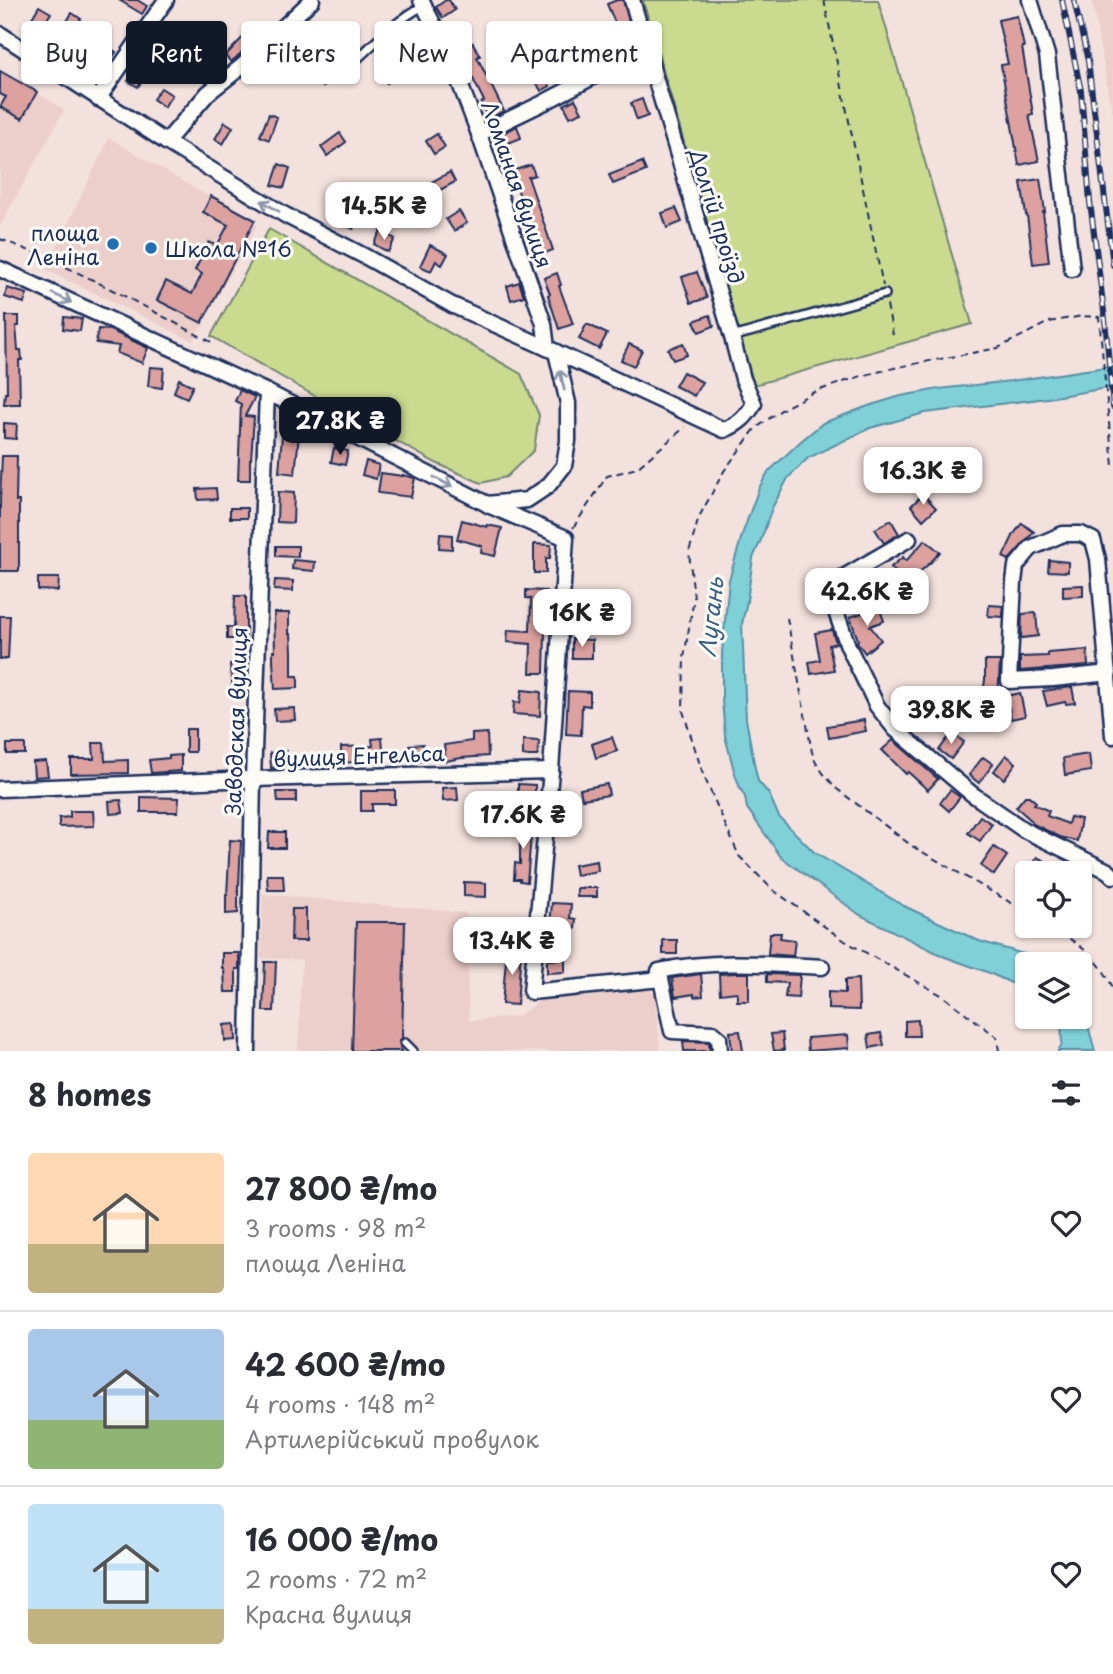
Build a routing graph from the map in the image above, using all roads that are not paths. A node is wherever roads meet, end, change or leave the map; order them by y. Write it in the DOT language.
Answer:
graph roads {
  1 [pos="166,0"];
  2 [pos="312,0"];
  3 [pos="632,0"];
  4 [pos="1030,0"];
  5 [pos="422,3"];
  6 [pos="638,21"];
  7 [pos="0,34"];
  8 [pos="360,56"];
  9 [pos="579,84"];
  10 [pos="656,84"];
  11 [pos="98,99"];
  12 [pos="479,134"];
  13 [pos="166,142"];
  14 [pos="1072,269"];
  15 [pos="0,270"];
  16 [pos="885,294"];
  17 [pos="732,337"];
  18 [pos="552,350"];
  19 [pos="267,392"];
  20 [pos="487,505"];
  21 [pos="909,539"];
  22 [pos="1109,673"];
  23 [pos="1113,736"];
  24 [pos="551,771"];
  25 [pos="253,779"];
  26 [pos="0,789"];
  27 [pos="1113,876"];
  28 [pos="822,967"];
  29 [pos="660,979"];
  30 [pos="405,1043"];
  31 [pos="248,1051"];
  32 [pos="413,1051"];
  33 [pos="720,1051"];
  1 -- 11 [label="street"];
  2 -- 13 [label="street"];
  3 -- 6 [label="street, Долгій проїзд"];
  4 -- 14 [label="street"];
  5 -- 8 [label="lane"];
  5 -- 12 [label="street, Ломаная вулиця"];
  7 -- 11 [label="street"];
  9 -- 12 [label="street"];
  10 -- 17 [label="street, Долгій проїзд"];
  11 -- 13 [label="street"];
  12 -- 18 [label="street, Ломаная вулиця"];
  18 -- 13 [label="street, one-way"];
  15 -- 19 [label="street, one-way"];
  16 -- 17 [label="lane"];
  17 -- 18 [label="street, Долгій проїзд"];
  20 -- 18 [label="street, one-way"];
  19 -- 20 [label="street, one-way"];
  19 -- 25 [label="street, Заводская вулиця"];
  20 -- 24 [label="street"];
  21 -- 27 [label="street"];
  22 -- 22 [label="street"];
  22 -- 23 [label="street"];
  24 -- 25 [label="street, вулиця Енгельса"];
  24 -- 29 [label="street"];
  25 -- 26 [label="street, вулиця Енгельса"];
  25 -- 31 [label="street, Заводская вулиця"];
  28 -- 29 [label="street"];
  29 -- 33 [label="street"];
  30 -- 32 [label="lane"];
}
